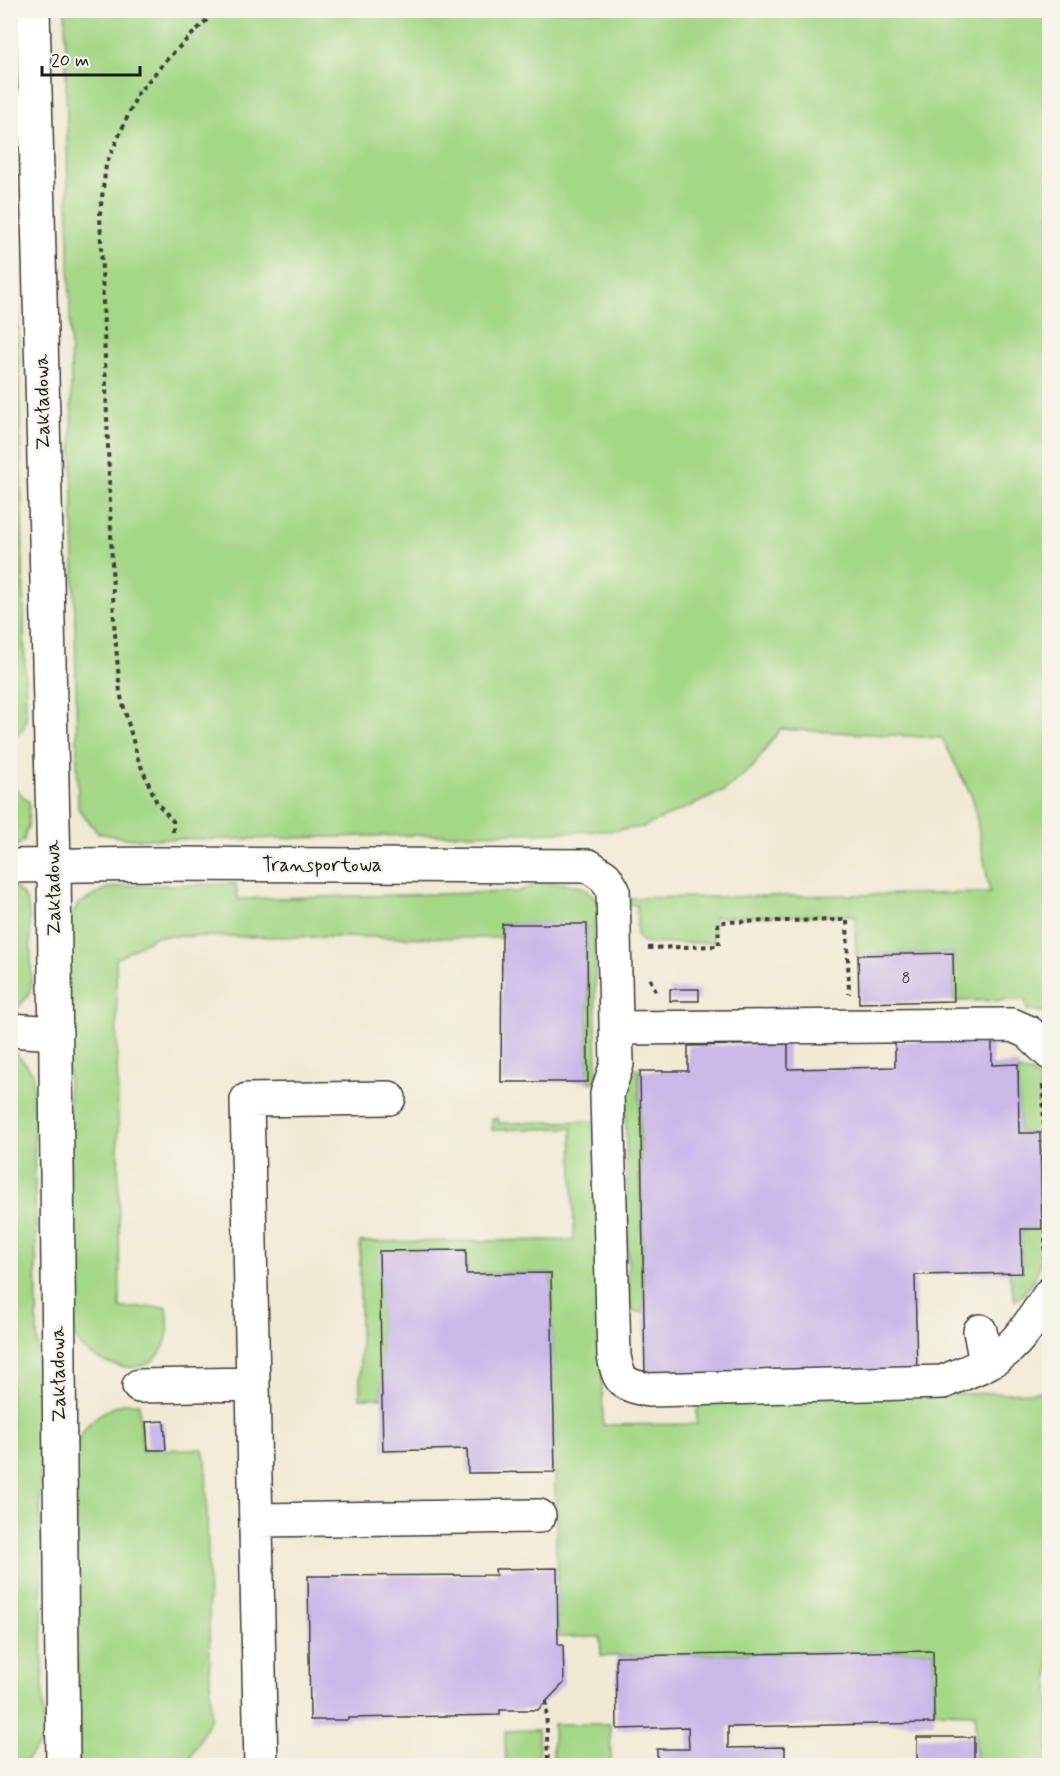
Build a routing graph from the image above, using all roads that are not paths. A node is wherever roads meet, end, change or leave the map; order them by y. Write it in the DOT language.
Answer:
graph roads {
  1 [pos="33,10"];
  2 [pos="10,866"];
  3 [pos="54,866"];
  4 [pos="617,1028"];
  5 [pos="10,1030"];
  6 [pos="56,1033"];
  7 [pos="1046,1067"];
  8 [pos="388,1098"];
  9 [pos="1046,1281"];
  10 [pos="980,1332"];
  11 [pos="986,1363"];
  12 [pos="253,1384"];
  13 [pos="139,1386"];
  14 [pos="539,1516"];
  15 [pos="257,1520"];
  16 [pos="63,1766"];
  17 [pos="261,1766"];
  1 -- 3 [label="street, Zakładowa"];
  2 -- 3 [label="street, Transportowa"];
  3 -- 4 [label="street, Transportowa"];
  3 -- 6 [label="street, Zakładowa"];
  4 -- 7 [label="street"];
  4 -- 11 [label="street"];
  5 -- 6 [label="street"];
  6 -- 16 [label="street, Zakładowa"];
  8 -- 12 [label="street"];
  9 -- 11 [label="street"];
  10 -- 11 [label="street"];
  12 -- 13 [label="street"];
  12 -- 15 [label="street"];
  14 -- 15 [label="street"];
  15 -- 17 [label="street"];
}
